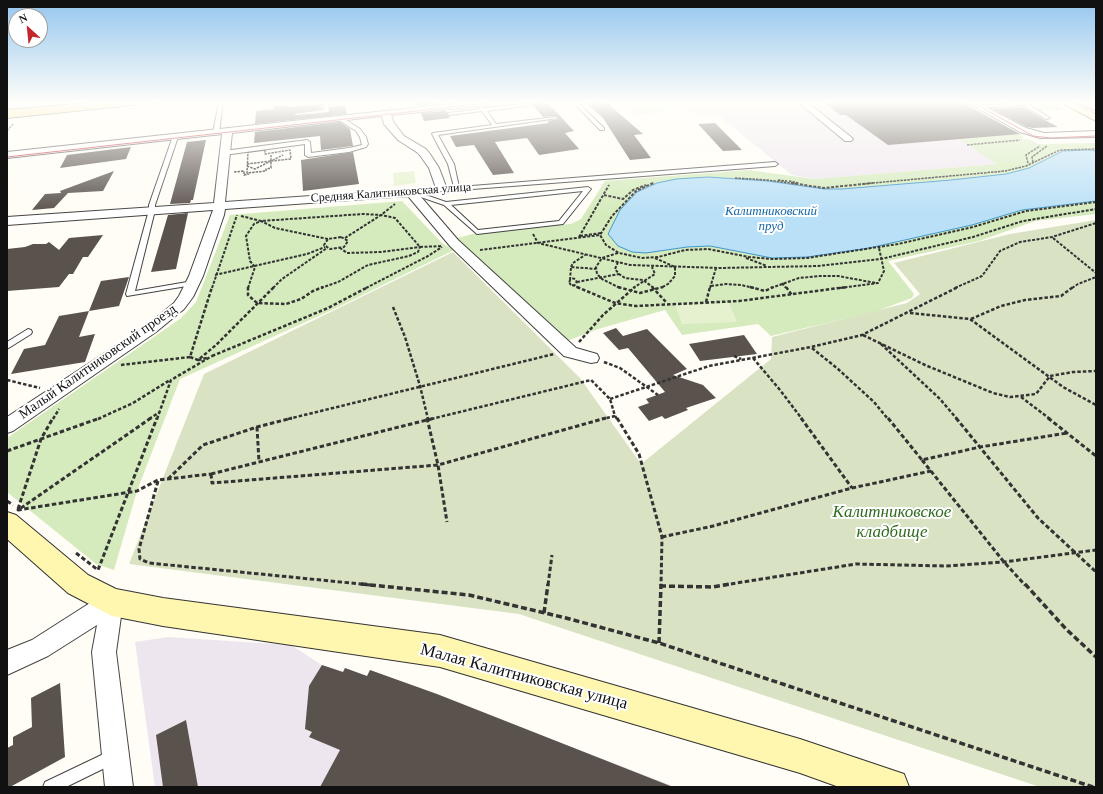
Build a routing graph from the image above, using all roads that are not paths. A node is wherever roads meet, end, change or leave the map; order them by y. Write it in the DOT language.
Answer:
graph roads {
  1 [pos="156,139"];
  2 [pos="174,139"];
  3 [pos="226,139"];
  4 [pos="364,139"];
  5 [pos="403,139"];
  6 [pos="438,139"];
  7 [pos="224,153"];
  8 [pos="7,155"];
  9 [pos="775,164"];
  10 [pos="457,188"];
  11 [pos="441,190"];
  12 [pos="411,192"];
  13 [pos="446,204"];
  14 [pos="219,205"];
  15 [pos="152,210"];
  16 [pos="7,221"];
  17 [pos="194,279"];
  18 [pos="28,332"];
  19 [pos="7,346"];
  20 [pos="591,358"];
  21 [pos="7,426"];
  22 [pos="11,522"];
  23 [pos="112,602"];
  24 [pos="7,663"];
  25 [pos="116,756"];
  26 [pos="50,787"];
  27 [pos="119,787"];
  28 [pos="891,787"];
  1 -- 8 [label="street"];
  2 -- 15 [label="lane"];
  3 -- 7 [label="street, Малый Калитниковский проезд"];
  4 -- 7 [label="lane"];
  5 -- 11 [label="street"];
  6 -- 10 [label="lane"];
  7 -- 14 [label="street, Малый Калитниковский проезд"];
  9 -- 10 [label="lane, Средняя Калитниковская улица"];
  10 -- 11 [label="lane, Средняя Калитниковская улица"];
  11 -- 12 [label="lane, Средняя Калитниковская улица"];
  12 -- 13 [label="lane"];
  12 -- 14 [label="street, Средняя Калитниковская улица"];
  12 -- 20 [label="street"];
  13 -- 13 [label="lane"];
  14 -- 15 [label="street, Средняя Калитниковская улица"];
  14 -- 17 [label="street, Малый Калитниковский проезд"];
  15 -- 16 [label="street, Средняя Калитниковская улица"];
  15 -- 17 [label="lane"];
  17 -- 21 [label="street, Малый Калитниковский проезд"];
  18 -- 19 [label="lane"];
  22 -- 23 [label="street, Малая Калитниковская улица"];
  23 -- 24 [label="street"];
  23 -- 25 [label="street"];
  23 -- 28 [label="street, Малая Калитниковская улица"];
  25 -- 26 [label="lane"];
  25 -- 27 [label="street"];
}
